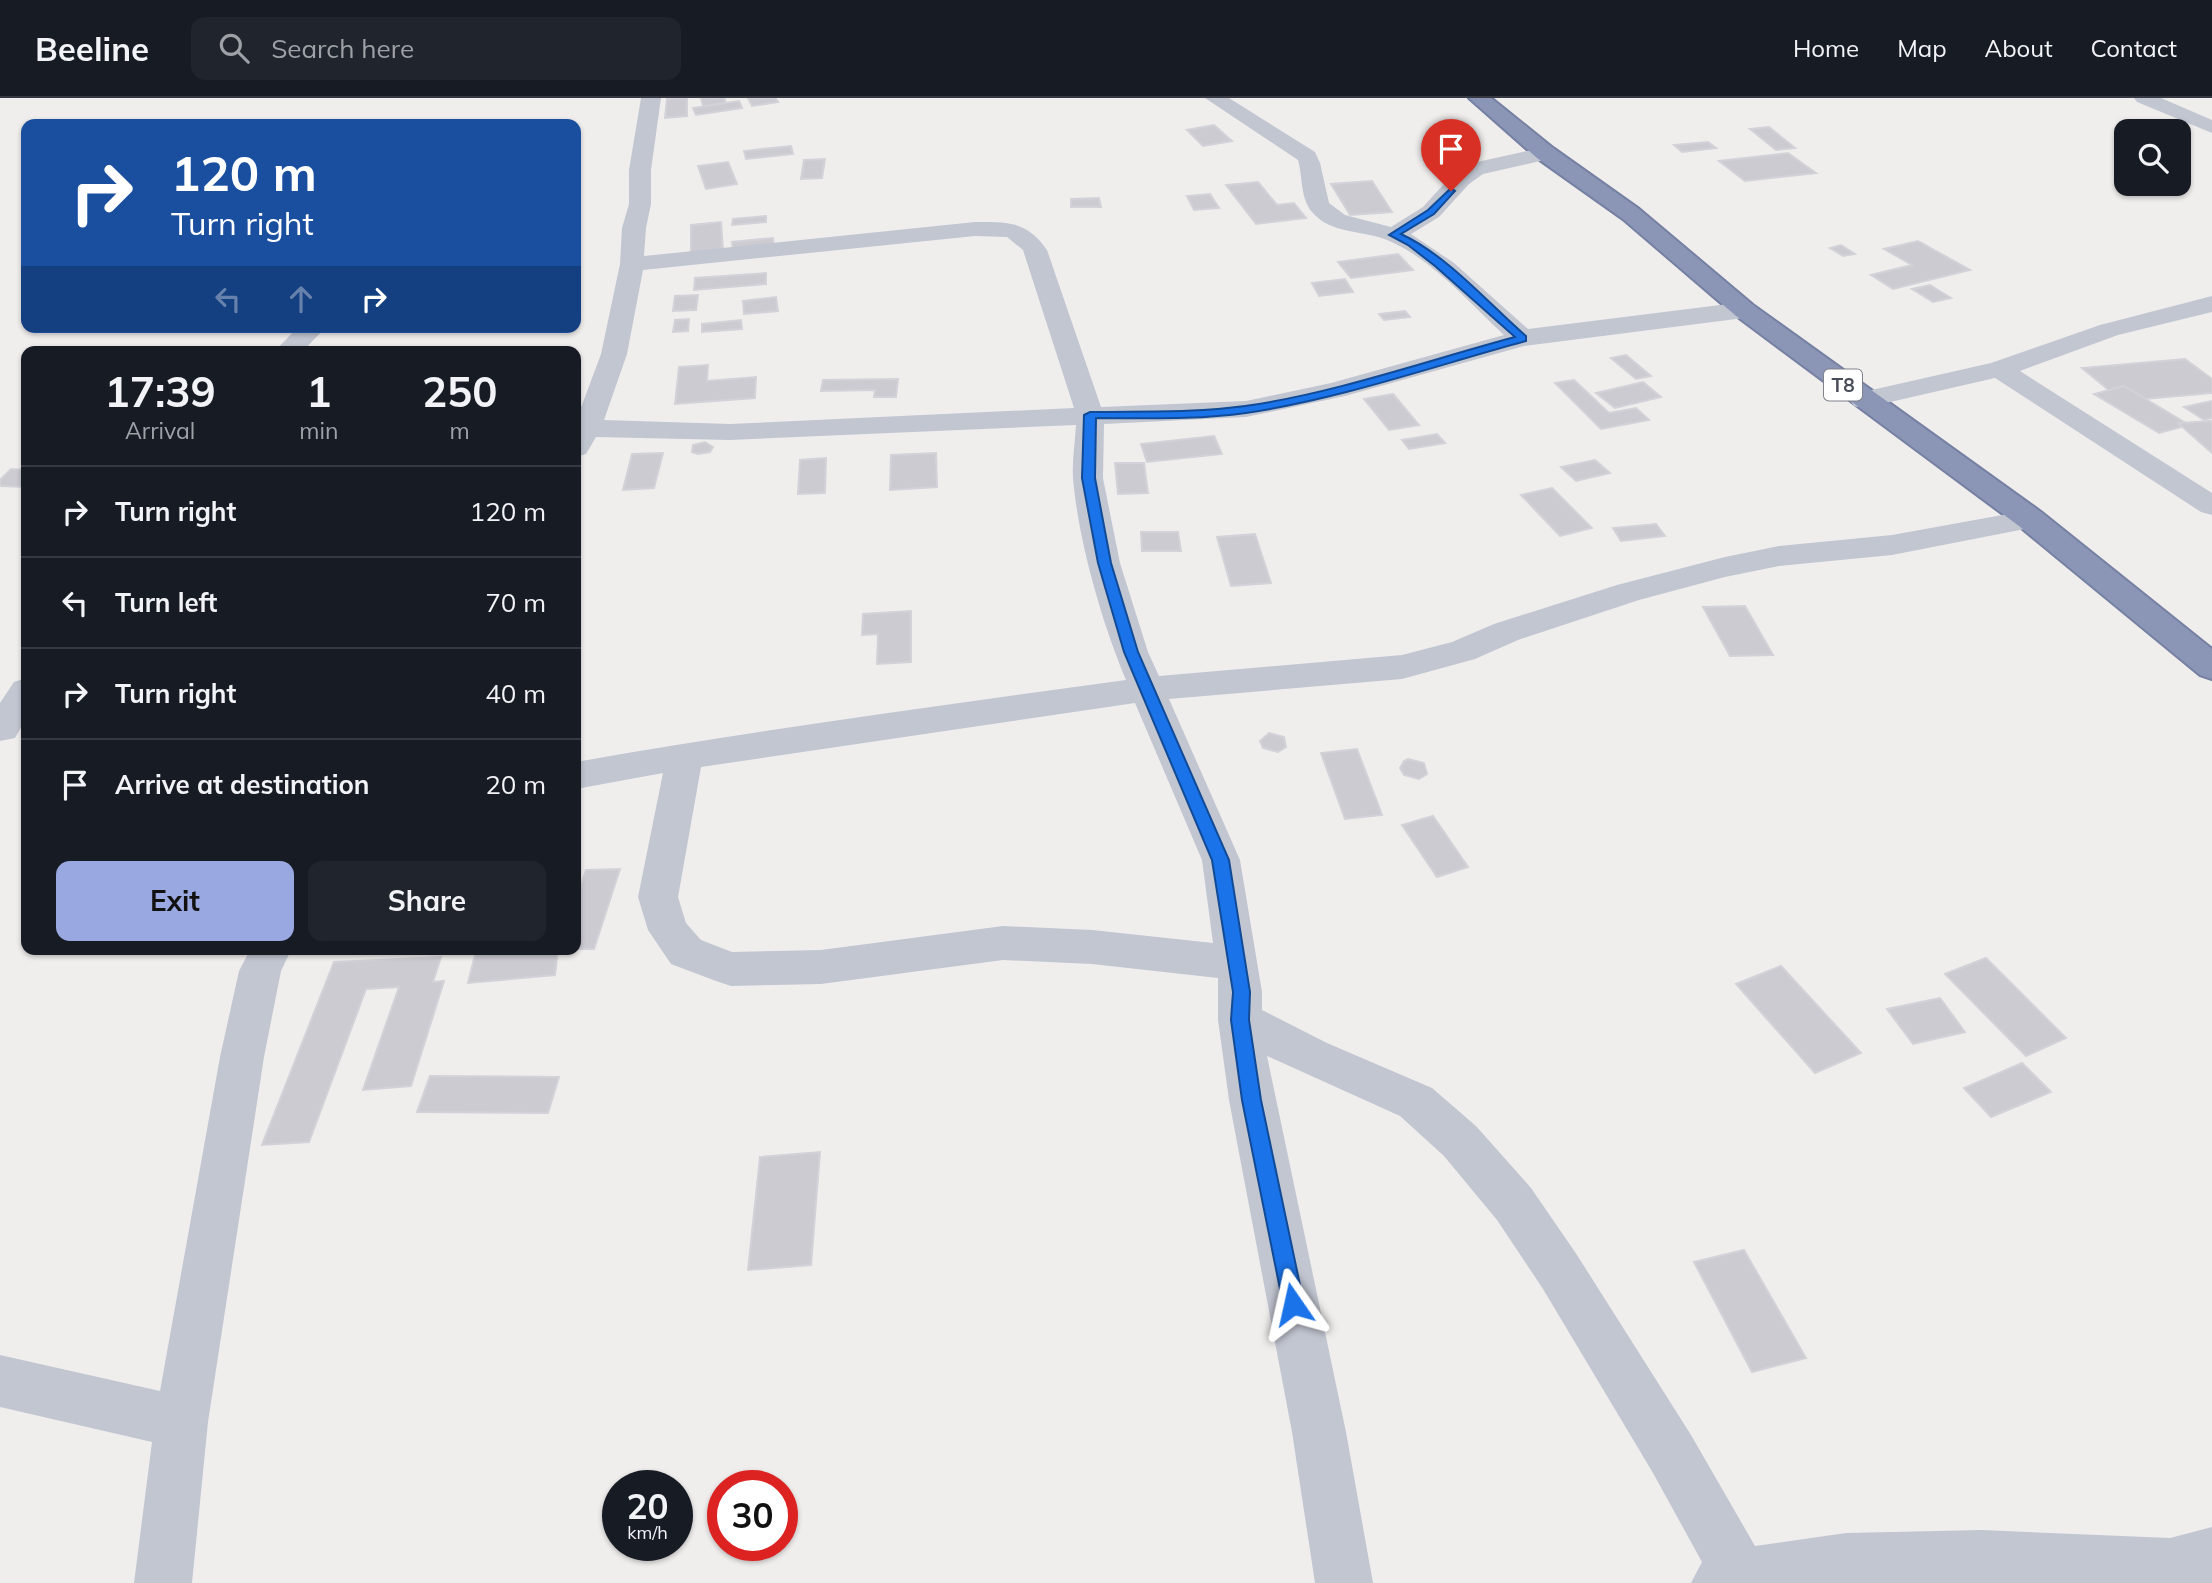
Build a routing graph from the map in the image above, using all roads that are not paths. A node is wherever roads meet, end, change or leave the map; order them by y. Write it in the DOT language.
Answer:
graph roads {
  1 [pos="651,98"];
  2 [pos="1215,98"];
  3 [pos="1479,98"];
  4 [pos="2144,98"];
  5 [pos="2212,127"];
  6 [pos="1545,153"];
  7 [pos="1394,235"];
  8 [pos="632,264"];
  9 [pos="2212,304"];
  10 [pos="1744,310"];
  11 [pos="307,333"];
  12 [pos="1522,338"];
  13 [pos="292,346"];
  14 [pos="1999,369"];
  15 [pos="1864,400"];
  16 [pos="1090,415"];
  17 [pos="581,438"];
  18 [pos="2212,506"];
  19 [pos="2030,519"];
  20 [pos="2212,667"];
  21 [pos="1149,689"];
  22 [pos="21,702"];
  23 [pos="10,727"];
  24 [pos="685,756"];
  25 [pos="581,775"];
  26 [pos="268,955"];
  27 [pos="1237,963"];
  28 [pos="1240,1020"];
  29 [pos="0,1381"];
  30 [pos="181,1422"];
  31 [pos="2212,1555"];
  32 [pos="1730,1580"];
  33 [pos="163,1583"];
  34 [pos="1344,1583"];
  1 -- 8 [label="street"];
  2 -- 7 [label="street"];
  3 -- 6 [label="highway, T8"];
  4 -- 5 [label="street"];
  6 -- 7 [label="street"];
  6 -- 10 [label="highway, T8"];
  7 -- 12 [label="street"];
  8 -- 16 [label="street"];
  8 -- 17 [label="street"];
  9 -- 14 [label="street"];
  10 -- 12 [label="street"];
  10 -- 15 [label="highway, T8"];
  11 -- 13 [label="street"];
  12 -- 16 [label="street"];
  14 -- 15 [label="street"];
  14 -- 18 [label="street"];
  15 -- 19 [label="highway, T8"];
  16 -- 17 [label="street"];
  16 -- 21 [label="street"];
  19 -- 20 [label="highway, T8"];
  19 -- 21 [label="street"];
  21 -- 24 [label="street"];
  21 -- 27 [label="street"];
  22 -- 23 [label="street"];
  24 -- 25 [label="street"];
  24 -- 27 [label="street"];
  26 -- 30 [label="street"];
  27 -- 28 [label="street"];
  28 -- 32 [label="street"];
  28 -- 34 [label="street"];
  29 -- 30 [label="street"];
  30 -- 33 [label="street"];
  31 -- 32 [label="street"];
}
